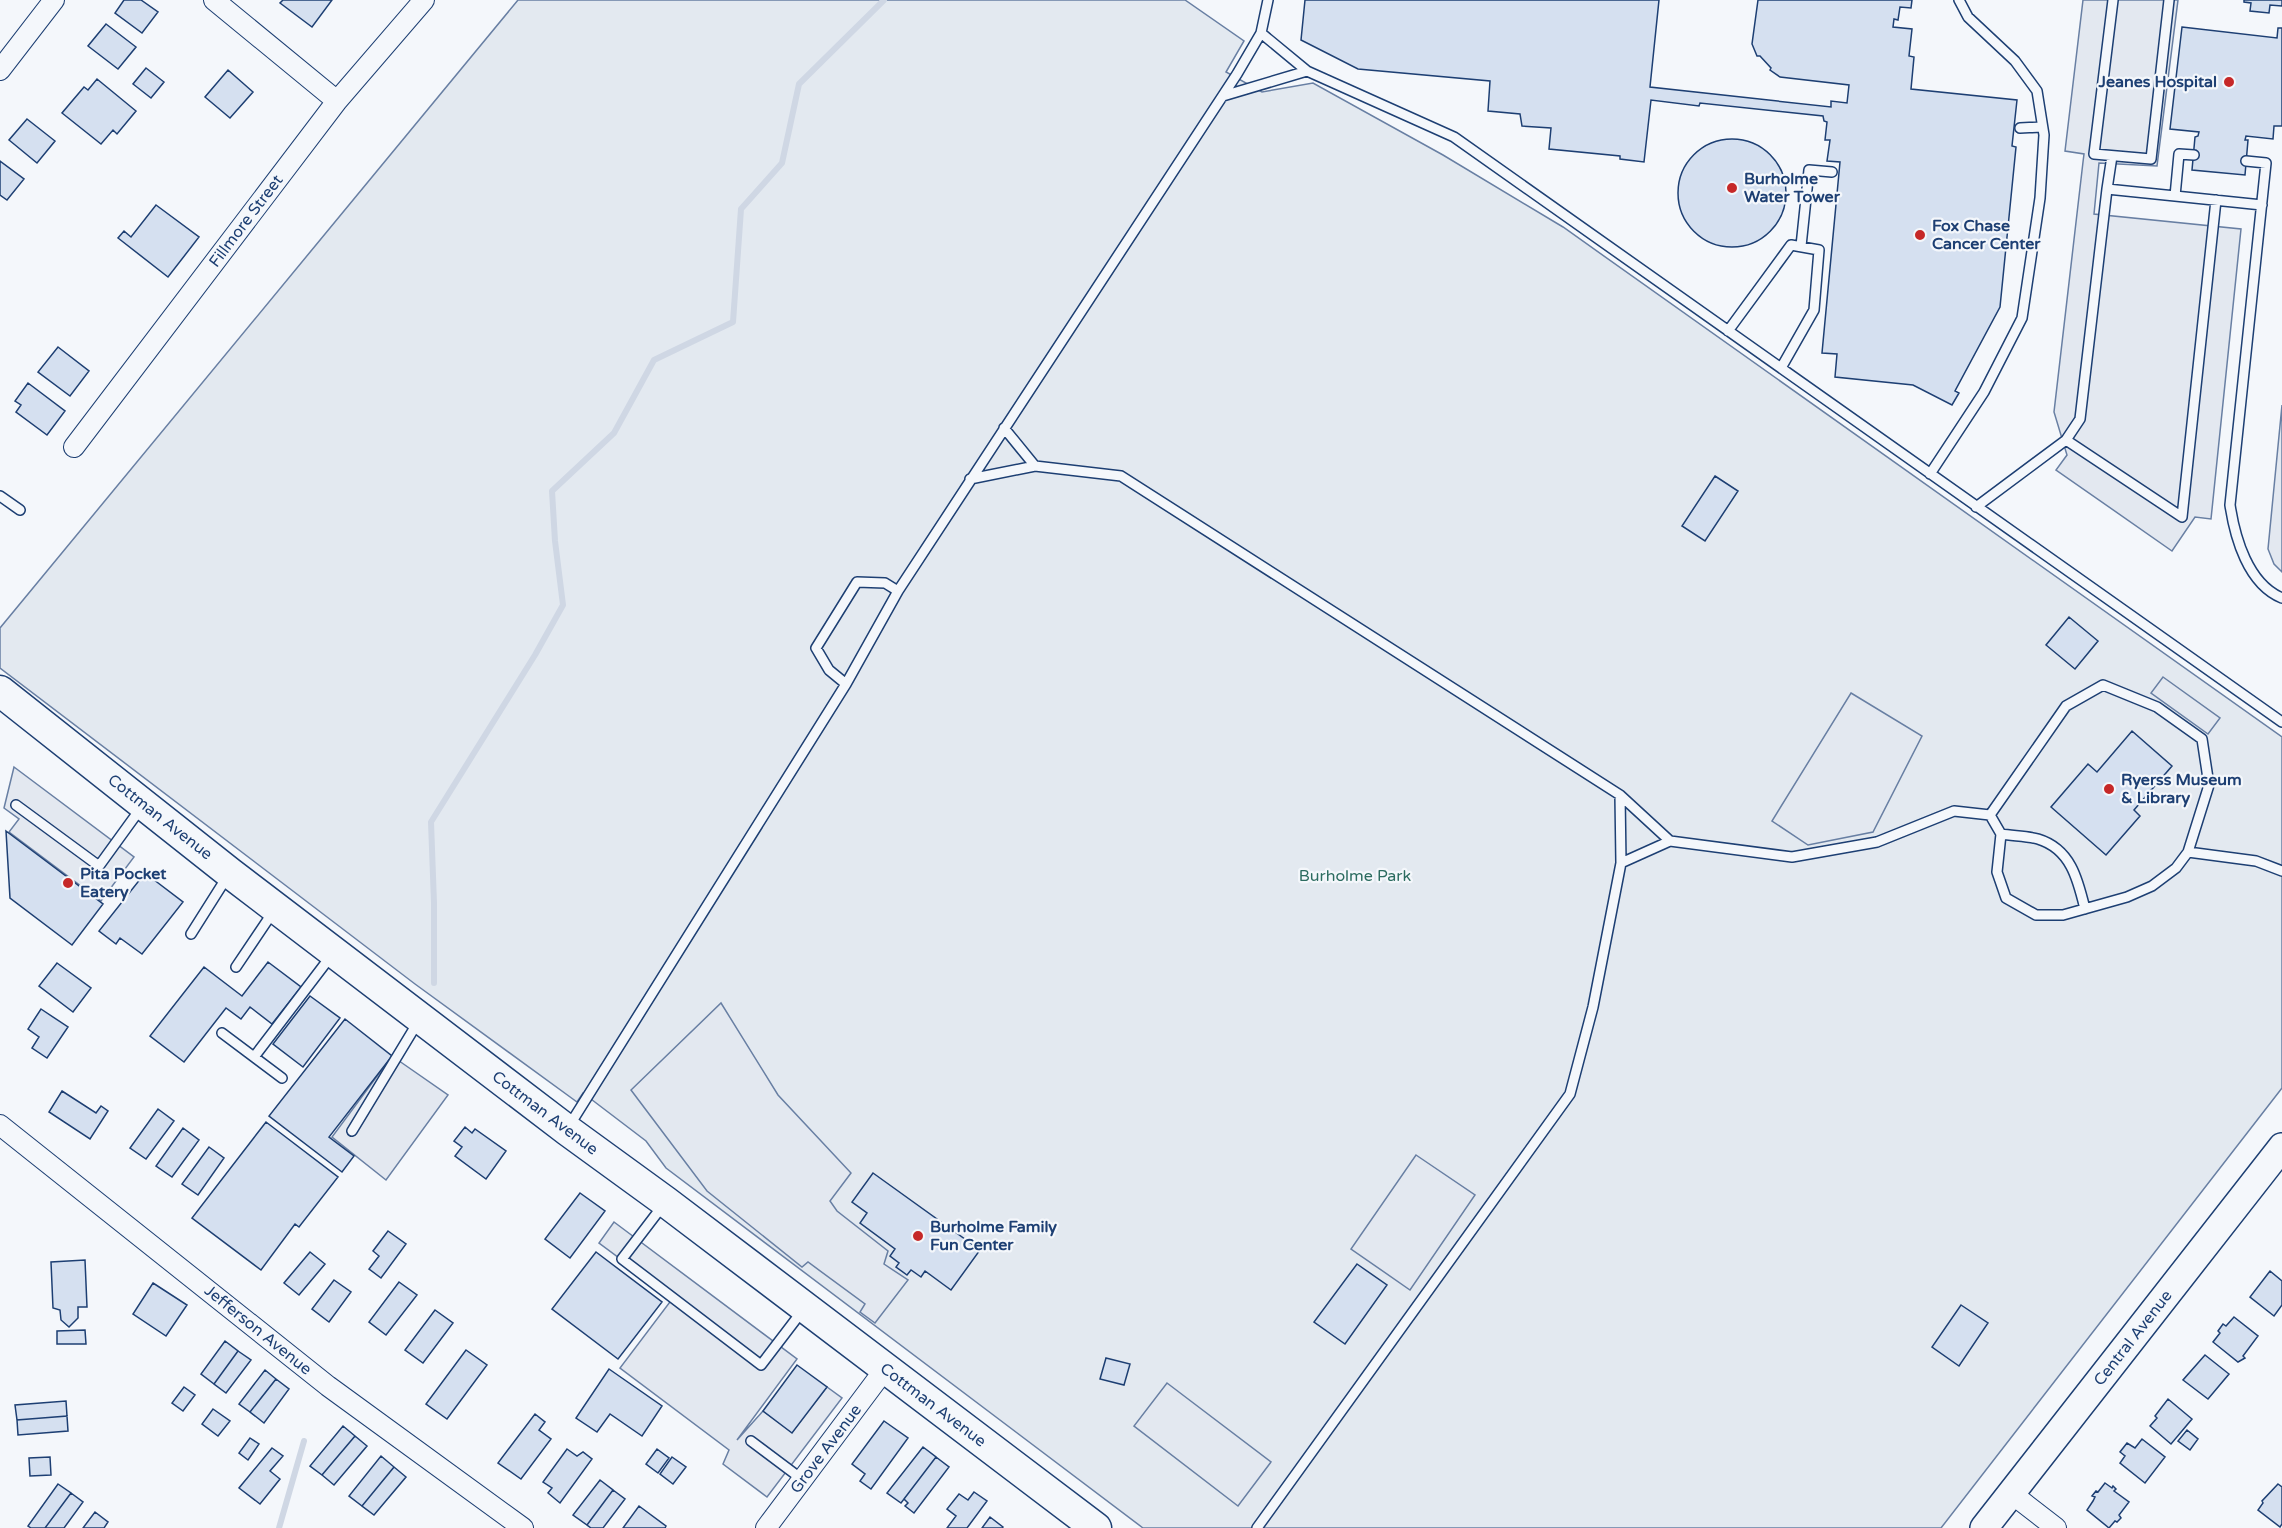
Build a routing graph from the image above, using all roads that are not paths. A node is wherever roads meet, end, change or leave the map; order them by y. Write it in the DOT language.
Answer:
graph roads {
  1 [pos="54,0"];
  2 [pos="214,0"];
  3 [pos="424,0"];
  4 [pos="1268,0"];
  5 [pos="1959,0"];
  6 [pos="2113,0"];
  7 [pos="2169,0"];
  8 [pos="1261,33"];
  9 [pos="0,70"];
  10 [pos="1307,71"];
  11 [pos="1223,96"];
  12 [pos="337,101"];
  13 [pos="2042,127"];
  14 [pos="2020,128"];
  15 [pos="2194,155"];
  16 [pos="2112,156"];
  17 [pos="2246,161"];
  18 [pos="1832,172"];
  19 [pos="2107,189"];
  20 [pos="2175,196"];
  21 [pos="2216,200"];
  22 [pos="2262,205"];
  23 [pos="1802,246"];
  24 [pos="1728,331"];
  25 [pos="1781,368"];
  26 [pos="1004,429"];
  27 [pos="2066,440"];
  28 [pos="74,447"];
  29 [pos="1035,466"];
  30 [pos="1930,474"];
  31 [pos="970,480"];
  32 [pos="0,496"];
  33 [pos="1976,507"];
  34 [pos="20,510"];
  35 [pos="898,591"];
  36 [pos="2282,598"];
  37 [pos="846,684"];
  38 [pos="0,691"];
  39 [pos="0,718"];
  40 [pos="2282,722"];
  41 [pos="53,734"];
  42 [pos="1620,795"];
  43 [pos="144,804"];
  44 [pos="16,805"];
  45 [pos="1990,815"];
  46 [pos="2001,834"];
  47 [pos="1670,841"];
  48 [pos="2188,852"];
  49 [pos="1621,864"];
  50 [pos="2282,871"];
  51 [pos="230,873"];
  52 [pos="276,908"];
  53 [pos="2085,909"];
  54 [pos="191,934"];
  55 [pos="334,951"];
  56 [pos="236,967"];
  57 [pos="420,1017"];
  58 [pos="222,1033"];
  59 [pos="254,1057"];
  60 [pos="282,1078"];
  61 [pos="0,1125"];
  62 [pos="567,1130"];
  63 [pos="352,1131"];
  64 [pos="2282,1147"];
  65 [pos="666,1202"];
  66 [pos="805,1308"];
  67 [pos="885,1369"];
  68 [pos="751,1441"];
  69 [pos="803,1480"];
  70 [pos="2011,1493"];
  71 [pos="523,1528"];
  72 [pos="766,1528"];
  73 [pos="1096,1528"];
  74 [pos="1257,1528"];
  75 [pos="1984,1528"];
  76 [pos="2056,1528"];
  1 -- 9 [label="street"];
  2 -- 12 [label="street"];
  3 -- 12 [label="street, Fillmore Street"];
  4 -- 8 [label="lane"];
  5 -- 13 [label="lane"];
  6 -- 16 [label="lane"];
  7 -- 16 [label="lane"];
  8 -- 10 [label="lane"];
  8 -- 11 [label="lane"];
  10 -- 11 [label="lane"];
  10 -- 24 [label="lane"];
  11 -- 26 [label="lane"];
  12 -- 28 [label="street, Fillmore Street"];
  13 -- 14 [label="lane"];
  13 -- 30 [label="lane"];
  15 -- 20 [label="lane"];
  16 -- 19 [label="lane"];
  17 -- 22 [label="lane"];
  18 -- 23 [label="lane"];
  19 -- 20 [label="lane"];
  19 -- 27 [label="lane"];
  20 -- 21 [label="lane"];
  21 -- 22 [label="lane"];
  21 -- 27 [label="lane"];
  22 -- 36 [label="lane"];
  23 -- 24 [label="lane"];
  23 -- 25 [label="lane"];
  24 -- 25 [label="lane"];
  25 -- 30 [label="lane"];
  26 -- 29 [label="lane"];
  26 -- 31 [label="lane"];
  27 -- 33 [label="lane"];
  29 -- 31 [label="lane"];
  29 -- 42 [label="lane"];
  30 -- 33 [label="lane"];
  31 -- 35 [label="lane"];
  32 -- 34 [label="lane"];
  33 -- 40 [label="lane"];
  35 -- 37 [label="lane"];
  35 -- 37 [label="lane"];
  37 -- 62 [label="lane"];
  38 -- 41 [label="main road, Cottman Avenue"];
  39 -- 41 [label="main road"];
  41 -- 43 [label="main road, Cottman Avenue"];
  42 -- 47 [label="lane"];
  42 -- 49 [label="lane"];
  43 -- 44 [label="lane"];
  43 -- 51 [label="main road, Cottman Avenue"];
  45 -- 46 [label="lane"];
  45 -- 47 [label="lane"];
  45 -- 48 [label="lane"];
  46 -- 53 [label="lane"];
  46 -- 53 [label="lane"];
  47 -- 49 [label="lane"];
  48 -- 50 [label="lane"];
  48 -- 53 [label="lane"];
  49 -- 74 [label="lane"];
  51 -- 52 [label="main road, Cottman Avenue"];
  51 -- 54 [label="lane"];
  52 -- 55 [label="main road, Cottman Avenue"];
  52 -- 56 [label="lane"];
  55 -- 57 [label="main road, Cottman Avenue"];
  55 -- 59 [label="lane"];
  57 -- 62 [label="main road, Cottman Avenue"];
  57 -- 63 [label="lane"];
  58 -- 59 [label="lane"];
  59 -- 60 [label="lane"];
  61 -- 71 [label="street, Jefferson Avenue"];
  62 -- 65 [label="main road, Cottman Avenue"];
  64 -- 70 [label="main road, Central Avenue"];
  65 -- 66 [label="main road, Cottman Avenue"];
  65 -- 66 [label="lane"];
  66 -- 67 [label="main road, Cottman Avenue"];
  67 -- 69 [label="street, Grove Avenue"];
  67 -- 73 [label="main road, Cottman Avenue"];
  68 -- 69 [label="lane"];
  69 -- 72 [label="street, Grove Avenue"];
  70 -- 75 [label="main road, Central Avenue"];
  70 -- 76 [label="street"];
}
